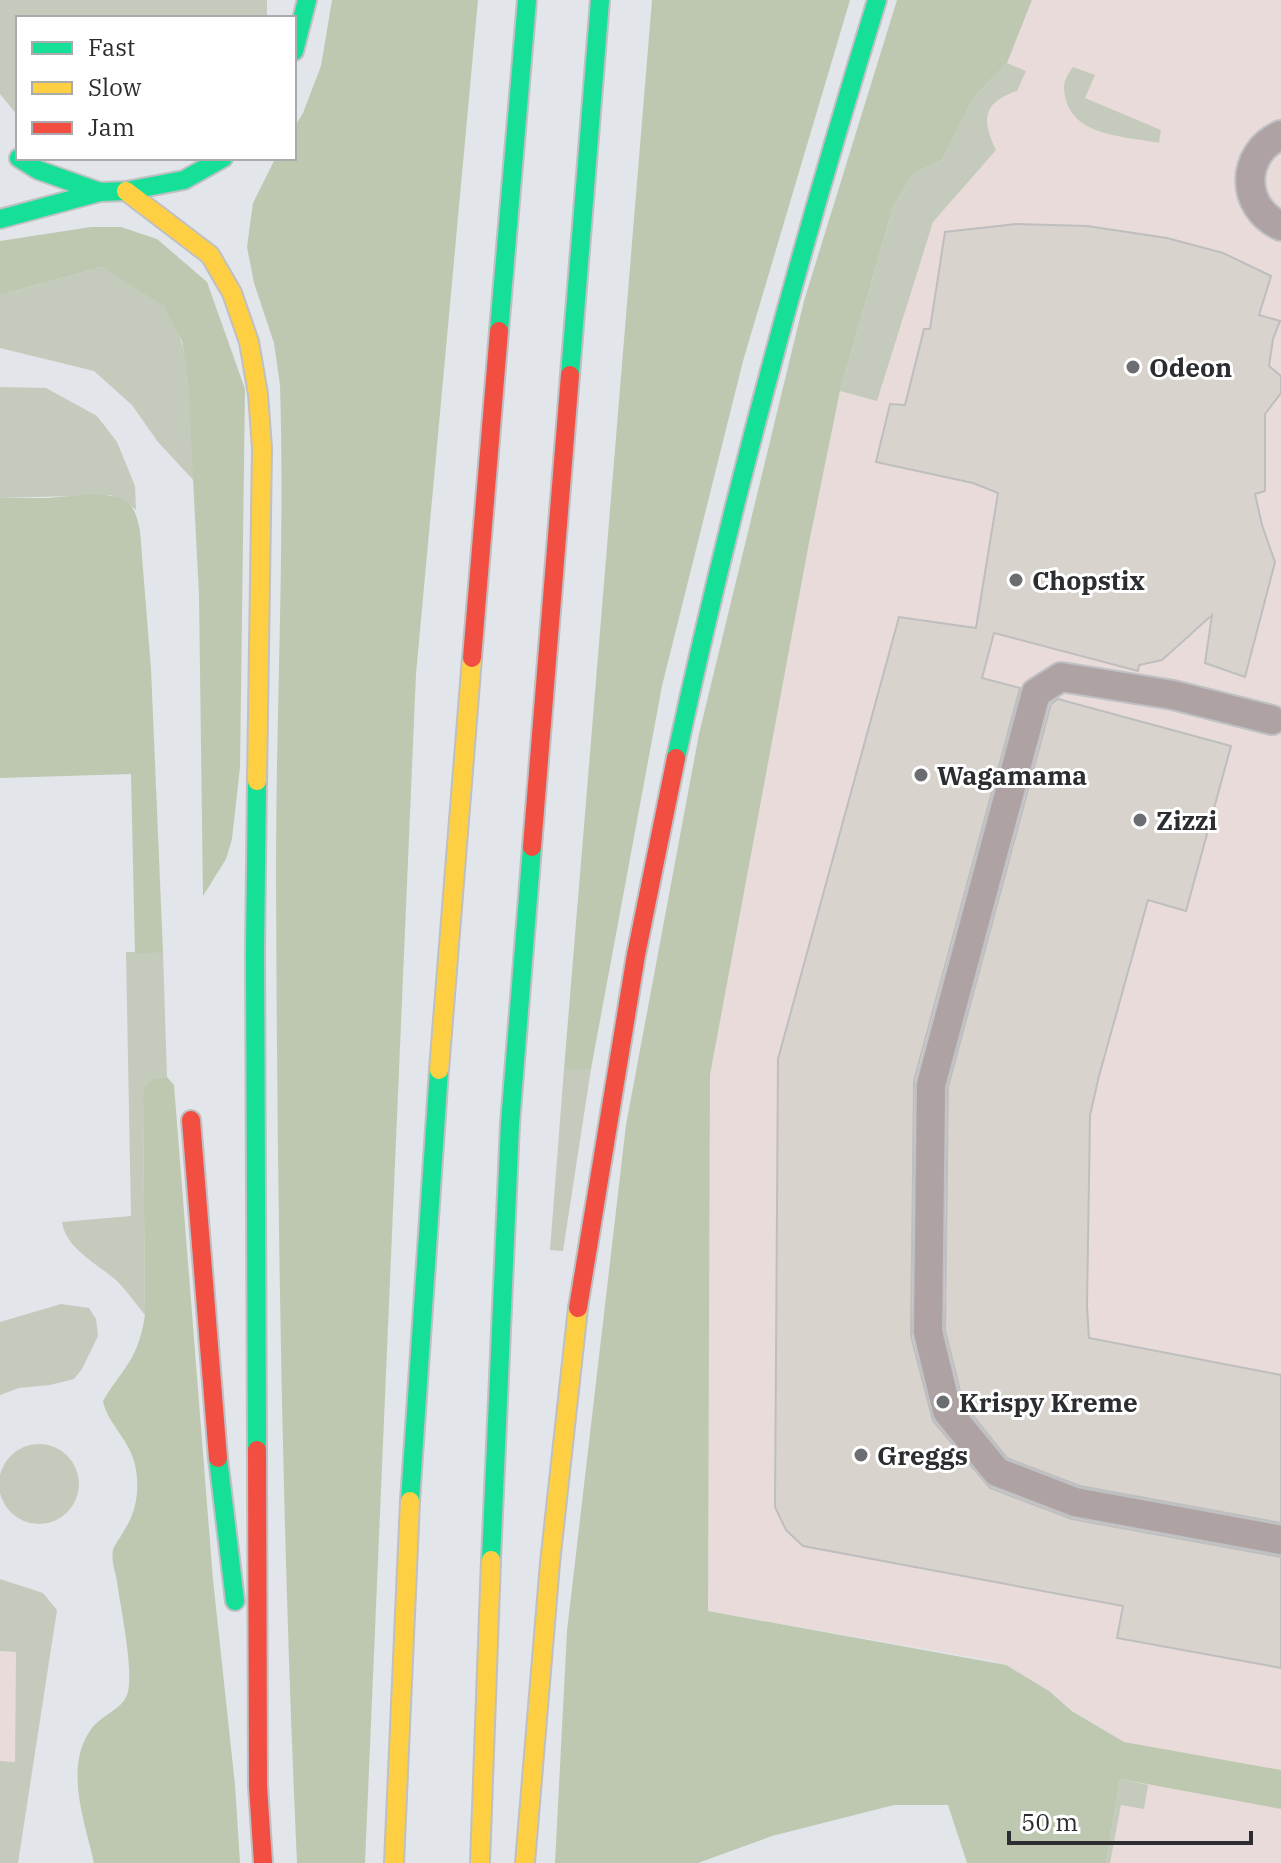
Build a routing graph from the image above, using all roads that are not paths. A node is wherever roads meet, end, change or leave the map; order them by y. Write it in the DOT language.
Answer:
graph roads {
  1 [pos="296,0"];
  2 [pos="307,0"];
  3 [pos="527,0"];
  4 [pos="600,0"];
  5 [pos="877,0"];
  6 [pos="299,28"];
  7 [pos="296,42"];
  8 [pos="1279,133"];
  9 [pos="23,160"];
  10 [pos="219,160"];
  11 [pos="126,191"];
  12 [pos="100,192"];
  13 [pos="0,219"];
  14 [pos="1281,226"];
  15 [pos="1272,720"];
  16 [pos="191,1120"];
  17 [pos="1281,1540"];
  18 [pos="258,1786"];
  19 [pos="263,1863"];
  20 [pos="394,1863"];
  21 [pos="480,1863"];
  22 [pos="525,1863"];
  1 -- 6 [label="main road"];
  2 -- 6 [label="main road"];
  3 -- 20 [label="main road"];
  4 -- 21 [label="main road"];
  5 -- 22 [label="main road"];
  6 -- 7 [label="main road"];
  8 -- 14 [label="street"];
  9 -- 12 [label="main road"];
  10 -- 11 [label="main road"];
  11 -- 12 [label="main road"];
  11 -- 18 [label="main road"];
  12 -- 13 [label="main road"];
  15 -- 17 [label="street"];
  16 -- 18 [label="main road"];
  18 -- 19 [label="main road"];
}
